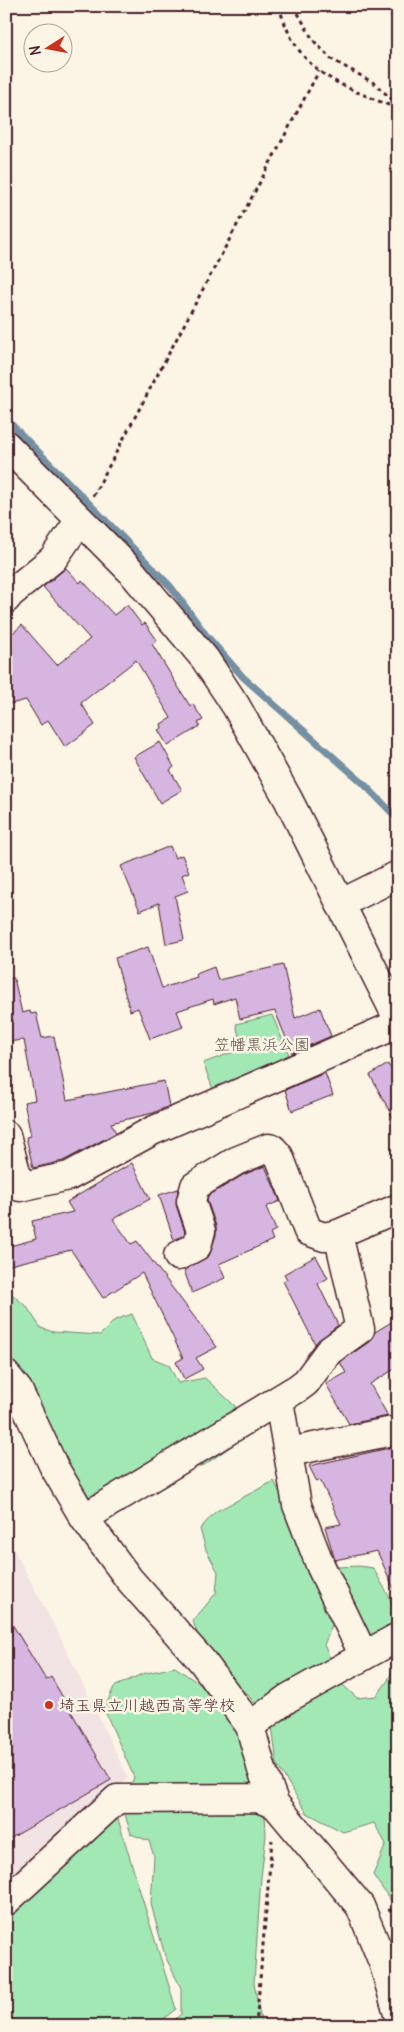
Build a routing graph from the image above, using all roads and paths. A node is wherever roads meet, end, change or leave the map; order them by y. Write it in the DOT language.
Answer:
graph roads {
  1 [pos="279,6"];
  2 [pos="294,6"];
  3 [pos="319,71"];
  4 [pos="398,105"];
  5 [pos="398,109"];
  6 [pos="6,445"];
  7 [pos="80,520"];
  8 [pos="6,599"];
  9 [pos="398,875"];
  10 [pos="340,904"];
  11 [pos="398,1018"];
  12 [pos="398,1024"];
  13 [pos="6,1135"];
  14 [pos="398,1208"];
  15 [pos="338,1234"];
  16 [pos="178,1256"];
  17 [pos="6,1375"];
  18 [pos="279,1401"];
  19 [pos="398,1430"];
  20 [pos="289,1452"];
  21 [pos="84,1518"];
  22 [pos="398,1637"];
  23 [pos="364,1656"];
  24 [pos="250,1726"];
  25 [pos="275,1804"];
  26 [pos="6,1901"];
  27 [pos="398,2014"];
  28 [pos="256,2026"];
  1 -- 3 [label="path"];
  2 -- 4 [label="path"];
  3 -- 5 [label="path"];
  3 -- 7 [label="path"];
  6 -- 7 [label="street"];
  7 -- 8 [label="street"];
  7 -- 10 [label="street"];
  9 -- 10 [label="street"];
  10 -- 11 [label="street"];
  12 -- 13 [label="street"];
  14 -- 15 [label="street"];
  15 -- 16 [label="street"];
  15 -- 18 [label="street"];
  17 -- 21 [label="street"];
  18 -- 20 [label="street"];
  18 -- 21 [label="street"];
  19 -- 20 [label="street"];
  20 -- 23 [label="street"];
  21 -- 24 [label="street"];
  22 -- 23 [label="street"];
  23 -- 24 [label="street"];
  24 -- 25 [label="street"];
  25 -- 26 [label="street"];
  25 -- 27 [label="street"];
  25 -- 28 [label="path"];
}
